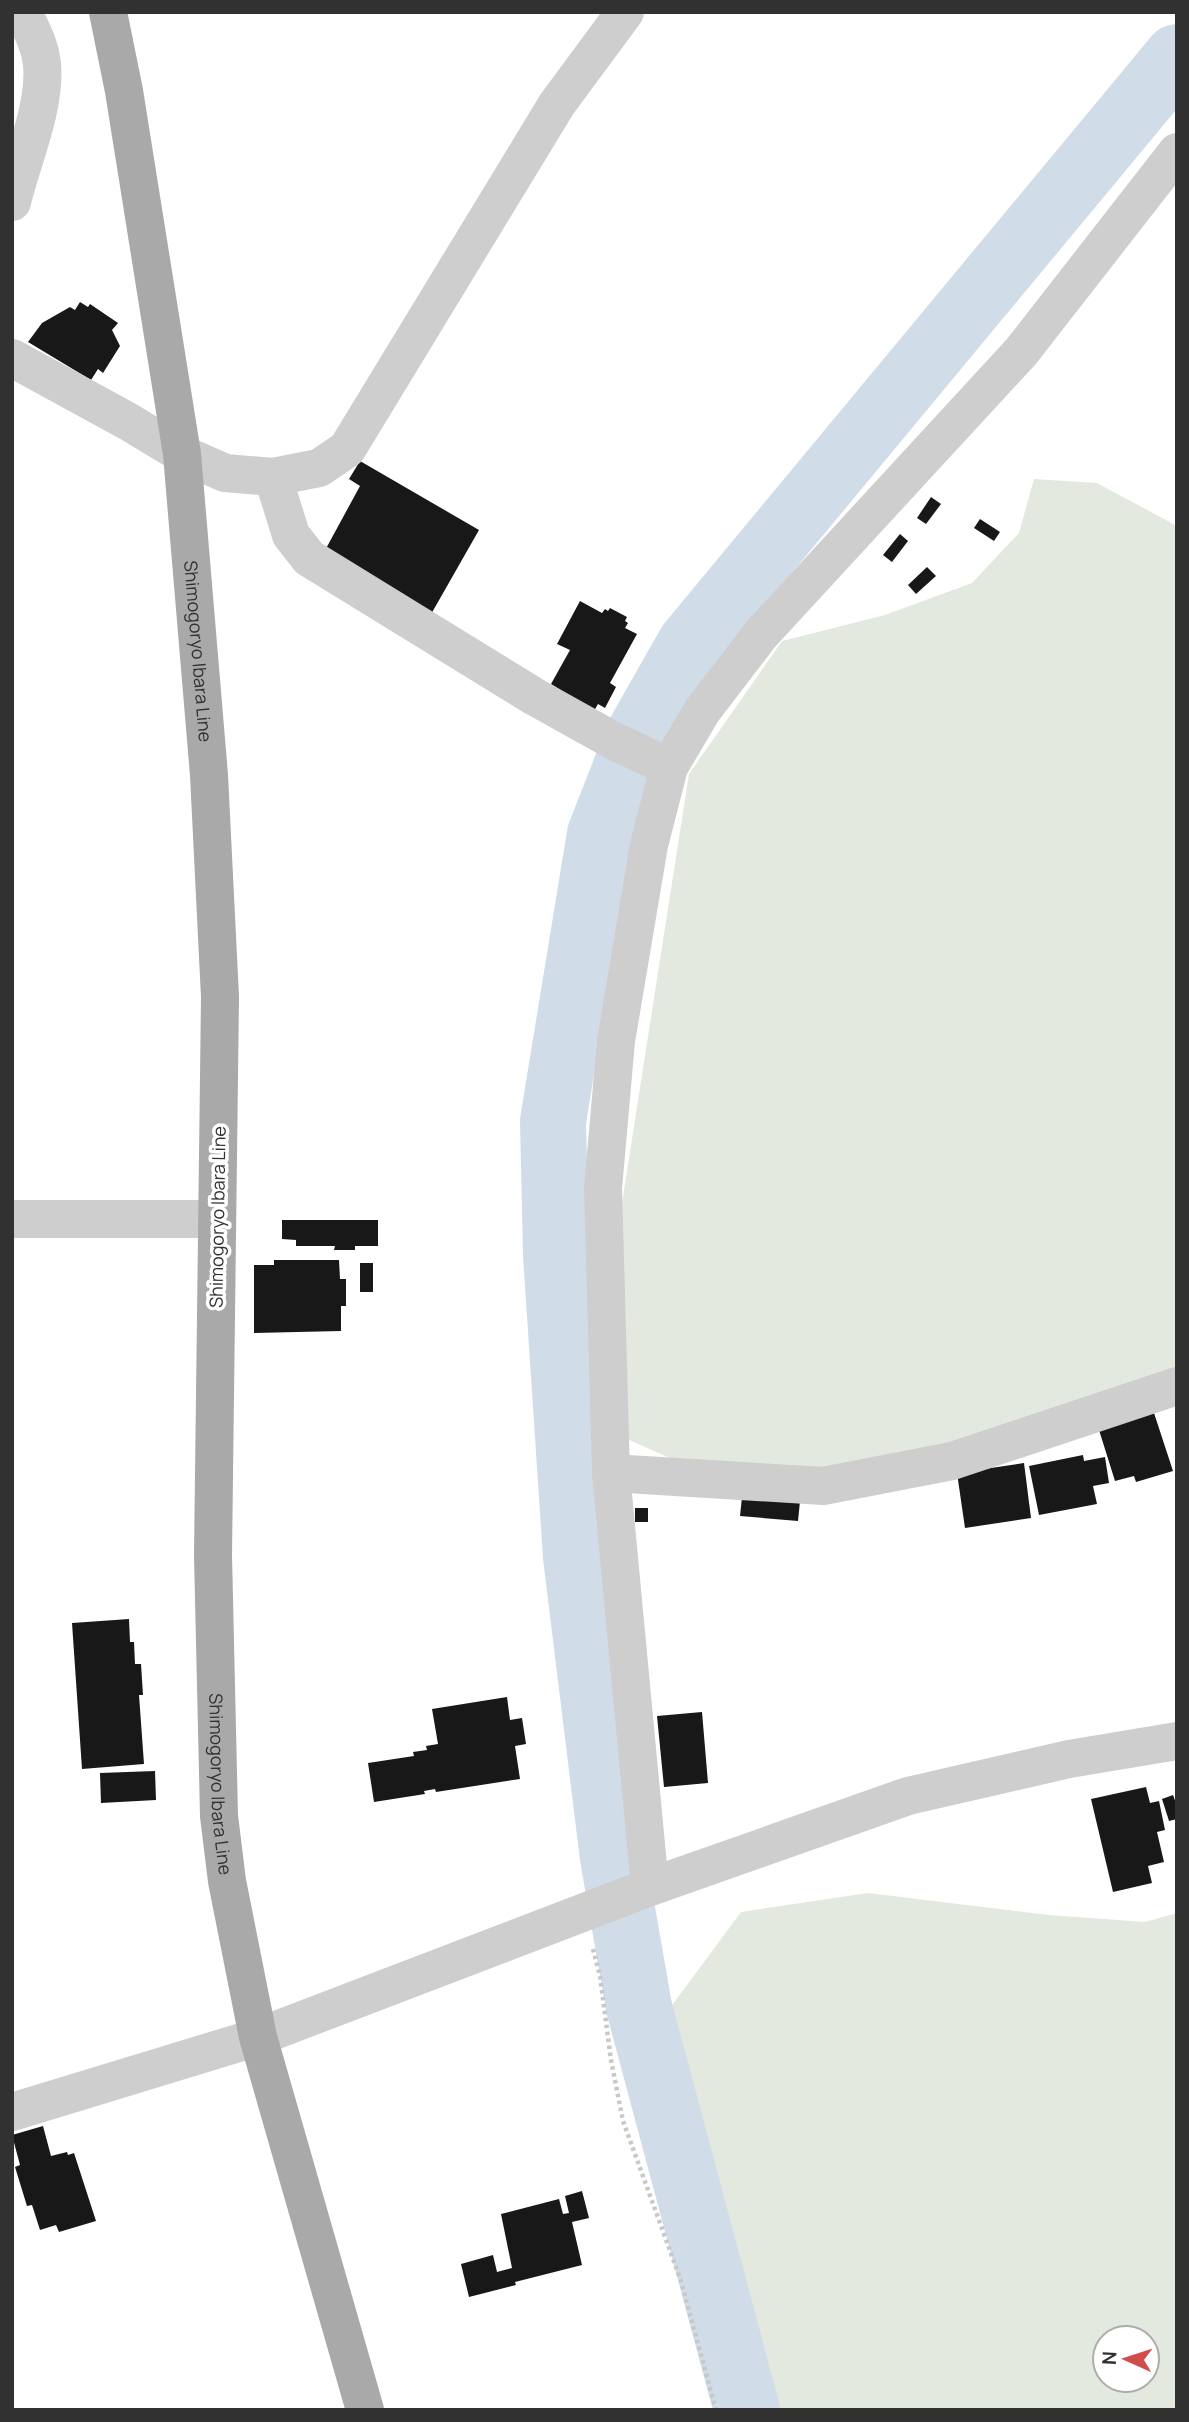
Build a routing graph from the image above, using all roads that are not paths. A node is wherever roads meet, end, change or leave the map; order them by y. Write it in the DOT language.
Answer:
graph roads {
  1 [pos="23,12"];
  2 [pos="108,12"];
  3 [pos="625,12"];
  4 [pos="1177,152"];
  5 [pos="12,202"];
  6 [pos="12,358"];
  7 [pos="182,454"];
  8 [pos="273,477"];
  9 [pos="663,764"];
  10 [pos="12,1219"];
  11 [pos="216,1219"];
  12 [pos="1177,1386"];
  13 [pos="611,1473"];
  14 [pos="1177,1741"];
  15 [pos="640,1892"];
  16 [pos="258,2036"];
  17 [pos="12,2112"];
  18 [pos="365,2410"];
  1 -- 5 [label="street"];
  2 -- 7 [label="main road, Shimogoryo Ibara Line"];
  3 -- 8 [label="street"];
  4 -- 9 [label="street"];
  6 -- 7 [label="street"];
  7 -- 8 [label="street"];
  7 -- 11 [label="main road, Shimogoryo Ibara Line"];
  8 -- 9 [label="street"];
  9 -- 13 [label="street"];
  10 -- 11 [label="street"];
  11 -- 16 [label="main road, Shimogoryo Ibara Line"];
  12 -- 13 [label="street"];
  13 -- 15 [label="street"];
  14 -- 15 [label="street"];
  15 -- 16 [label="street"];
  16 -- 17 [label="street"];
  16 -- 18 [label="main road, Shimogoryo Ibara Line"];
}
